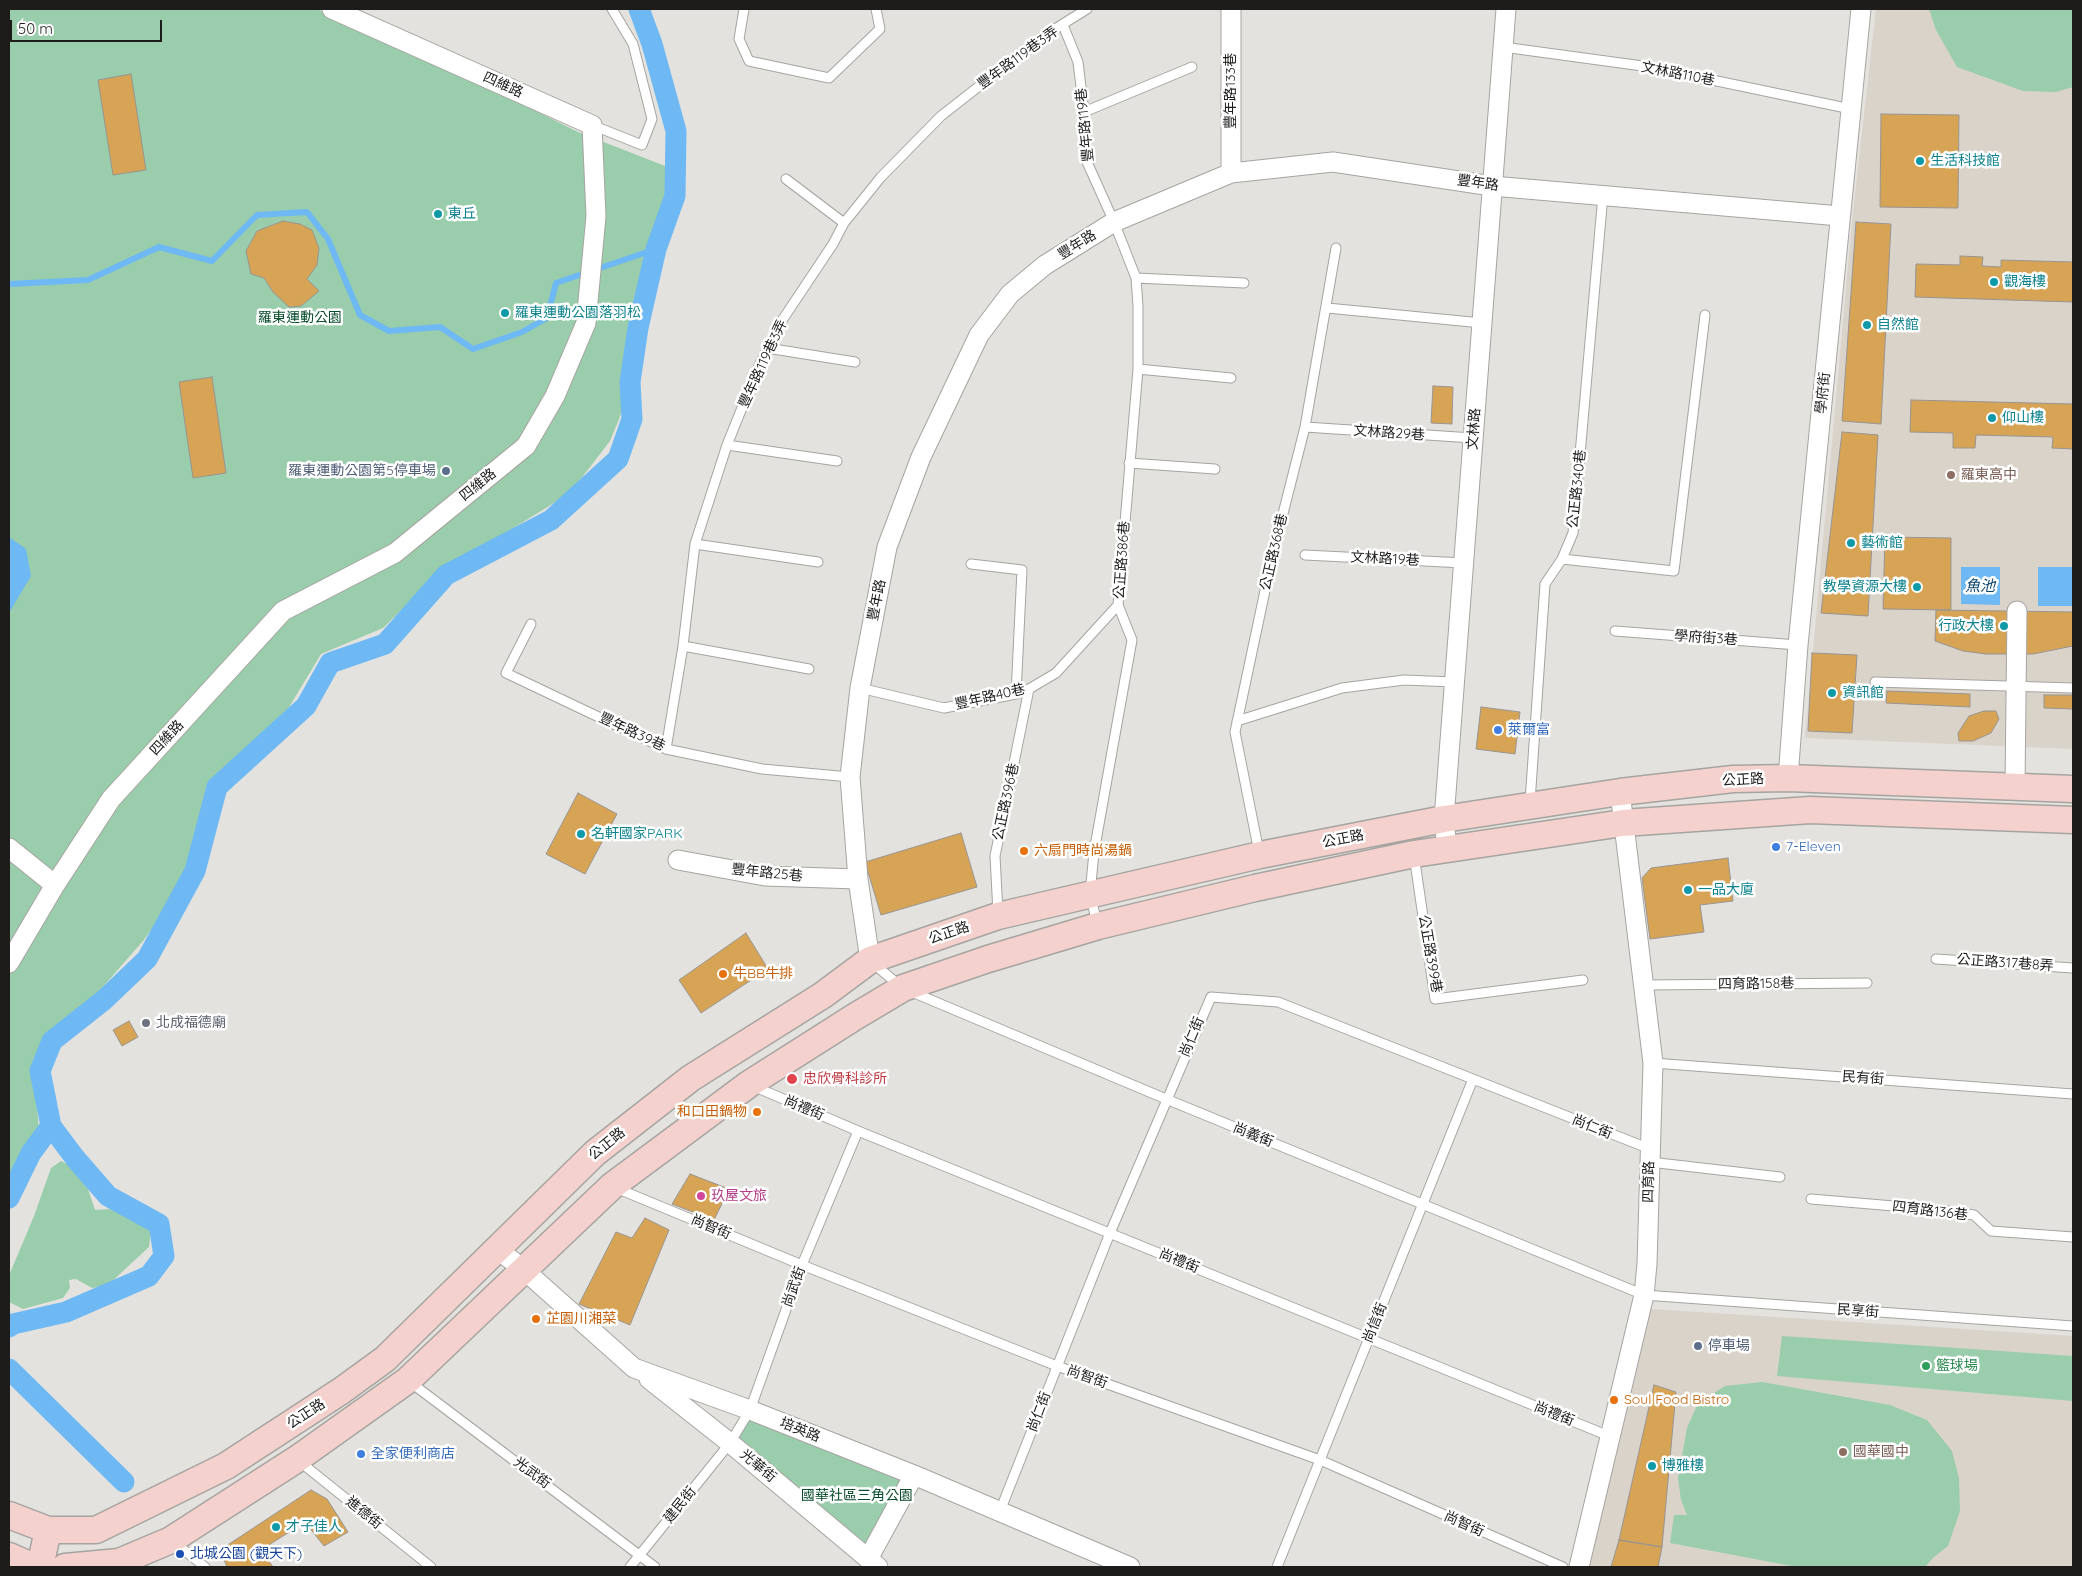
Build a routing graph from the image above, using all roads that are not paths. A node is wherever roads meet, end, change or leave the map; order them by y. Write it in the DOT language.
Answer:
graph roads {
  1 [pos="612,9"];
  2 [pos="744,9"];
  3 [pos="876,9"];
  4 [pos="1087,9"];
  5 [pos="1232,9"];
  6 [pos="1506,9"];
  7 [pos="1861,9"];
  8 [pos="341,11"];
  9 [pos="1063,25"];
  10 [pos="1503,47"];
  11 [pos="1192,67"];
  12 [pos="1851,110"];
  13 [pos="1084,112"];
  14 [pos="592,125"];
  15 [pos="1231,173"];
  16 [pos="786,179"];
  17 [pos="1492,186"];
  18 [pos="1603,195"];
  19 [pos="1840,216"];
  20 [pos="1114,222"];
  21 [pos="844,223"];
  22 [pos="1336,248"];
  23 [pos="1136,278"];
  24 [pos="1244,283"];
  25 [pos="1326,308"];
  26 [pos="1706,315"];
  27 [pos="1482,323"];
  28 [pos="767,348"];
  29 [pos="855,362"];
  30 [pos="1138,369"];
  31 [pos="1231,378"];
  32 [pos="1305,427"];
  33 [pos="1473,438"];
  34 [pos="727,445"];
  35 [pos="836,460"];
  36 [pos="1129,463"];
  37 [pos="1215,469"];
  38 [pos="695,544"];
  39 [pos="1305,555"];
  40 [pos="1562,559"];
  41 [pos="818,562"];
  42 [pos="1464,563"];
  43 [pos="971,564"];
  44 [pos="1118,605"];
  45 [pos="2017,611"];
  46 [pos="531,624"];
  47 [pos="1615,631"];
  48 [pos="1798,645"];
  49 [pos="684,646"];
  50 [pos="809,669"];
  51 [pos="1454,682"];
  52 [pos="1875,682"];
  53 [pos="2016,686"];
  54 [pos="860,688"];
  55 [pos="2073,688"];
  56 [pos="1029,689"];
  57 [pos="1016,694"];
  58 [pos="1237,721"];
  59 [pos="666,749"];
  60 [pos="850,777"];
  61 [pos="1788,778"];
  62 [pos="2015,786"];
  63 [pos="2073,789"];
  64 [pos="1620,792"];
  65 [pos="1530,805"];
  66 [pos="2016,818"];
  67 [pos="1444,819"];
  68 [pos="2073,820"];
  69 [pos="1623,823"];
  70 [pos="9,848"];
  71 [pos="1447,849"];
  72 [pos="1414,854"];
  73 [pos="1260,855"];
  74 [pos="678,860"];
  75 [pos="858,879"];
  76 [pos="55,885"];
  77 [pos="1090,894"];
  78 [pos="998,916"];
  79 [pos="1098,926"];
  80 [pos="1936,959"];
  81 [pos="870,960"];
  82 [pos="9,963"];
  83 [pos="2073,968"];
  84 [pos="1583,980"];
  85 [pos="1868,983"];
  86 [pos="1644,985"];
  87 [pos="904,988"];
  88 [pos="1653,1063"];
  89 [pos="1473,1079"];
  90 [pos="749,1084"];
  91 [pos="2073,1094"];
  92 [pos="1166,1100"];
  93 [pos="858,1131"];
  94 [pos="1650,1156"];
  95 [pos="1780,1177"];
  96 [pos="612,1186"];
  97 [pos="1811,1199"];
  98 [pos="1423,1205"];
  99 [pos="1110,1234"];
  100 [pos="2073,1237"];
  101 [pos="496,1249"];
  102 [pos="802,1265"];
  103 [pos="523,1269"];
  104 [pos="1644,1295"];
  105 [pos="2073,1326"];
  106 [pos="1369,1339"];
  107 [pos="1057,1366"];
  108 [pos="634,1368"];
  109 [pos="408,1380"];
  110 [pos="750,1410"];
  111 [pos="1609,1436"];
  112 [pos="730,1443"];
  113 [pos="297,1459"];
  114 [pos="1320,1460"];
  115 [pos="914,1475"];
  116 [pos="1000,1511"];
  117 [pos="9,1515"];
  118 [pos="48,1530"];
  119 [pos="171,1540"];
  120 [pos="640,1555"];
  121 [pos="9,1556"];
  122 [pos="873,1563"];
  123 [pos="34,1567"];
  124 [pos="40,1567"];
  125 [pos="65,1567"];
  126 [pos="205,1567"];
  127 [pos="431,1567"];
  128 [pos="630,1567"];
  129 [pos="655,1567"];
  130 [pos="1130,1567"];
  131 [pos="1278,1567"];
  132 [pos="1563,1567"];
  133 [pos="1579,1567"];
  1 -- 14 [label="lane"];
  2 -- 3 [label="lane"];
  4 -- 9 [label="lane, 豐年路119巷3弄"];
  5 -- 15 [label="street, 豐年路133巷"];
  6 -- 10 [label="street, 文林路"];
  7 -- 12 [label="street, 學府街"];
  8 -- 14 [label="street, 四維路"];
  9 -- 13 [label="lane, 豐年路119巷"];
  9 -- 21 [label="lane, 豐年路119巷3弄"];
  10 -- 12 [label="lane, 文林路110巷"];
  10 -- 17 [label="street, 文林路"];
  11 -- 13 [label="lane"];
  12 -- 19 [label="street, 學府街"];
  13 -- 20 [label="lane, 豐年路119巷"];
  14 -- 76 [label="street, 四維路"];
  15 -- 17 [label="street, 豐年路"];
  15 -- 20 [label="street, 豐年路"];
  16 -- 21 [label="lane"];
  17 -- 18 [label="street, 豐年路"];
  17 -- 27 [label="street, 文林路"];
  18 -- 19 [label="street, 豐年路"];
  18 -- 40 [label="lane, 公正路340巷"];
  19 -- 48 [label="street, 學府街"];
  20 -- 23 [label="lane, 公正路386巷"];
  20 -- 54 [label="street, 豐年路"];
  21 -- 28 [label="lane, 豐年路119巷3弄"];
  22 -- 25 [label="lane, 公正路368巷"];
  23 -- 24 [label="lane"];
  23 -- 30 [label="lane, 公正路386巷"];
  25 -- 27 [label="lane"];
  25 -- 32 [label="lane, 公正路368巷"];
  26 -- 40 [label="lane"];
  27 -- 33 [label="street, 文林路"];
  28 -- 29 [label="lane"];
  28 -- 34 [label="lane, 豐年路119巷3弄"];
  30 -- 31 [label="lane"];
  30 -- 36 [label="lane, 公正路386巷"];
  32 -- 33 [label="lane, 文林路29巷"];
  32 -- 58 [label="lane, 公正路368巷"];
  33 -- 42 [label="street, 文林路"];
  34 -- 35 [label="lane"];
  34 -- 38 [label="lane, 豐年路119巷3弄"];
  36 -- 37 [label="lane"];
  36 -- 44 [label="lane, 公正路386巷"];
  38 -- 41 [label="lane"];
  38 -- 49 [label="lane, 豐年路119巷3弄"];
  39 -- 42 [label="lane, 文林路19巷"];
  40 -- 65 [label="lane, 公正路340巷"];
  42 -- 51 [label="street, 文林路"];
  43 -- 57 [label="lane"];
  44 -- 56 [label="lane, 豐年路40巷"];
  44 -- 77 [label="lane, 公正路386巷"];
  45 -- 53 [label="street"];
  46 -- 59 [label="lane, 豐年路39巷"];
  47 -- 48 [label="lane, 學府街3巷"];
  48 -- 61 [label="street, 學府街"];
  49 -- 50 [label="lane"];
  49 -- 59 [label="lane, 豐年路119巷3弄"];
  51 -- 58 [label="lane"];
  51 -- 67 [label="street, 文林路"];
  52 -- 53 [label="lane"];
  53 -- 55 [label="lane"];
  53 -- 62 [label="street"];
  54 -- 57 [label="lane, 豐年路40巷"];
  54 -- 60 [label="street, 豐年路"];
  56 -- 57 [label="lane, 豐年路40巷"];
  56 -- 78 [label="lane, 公正路396巷"];
  58 -- 73 [label="lane, 公正路368巷"];
  59 -- 60 [label="lane, 豐年路39巷"];
  60 -- 75 [label="street, 豐年路"];
  61 -- 62 [label="street, 公正路"];
  61 -- 64 [label="street, 公正路"];
  62 -- 63 [label="street, 公正路"];
  62 -- 66 [label="street"];
  64 -- 65 [label="street, 公正路"];
  64 -- 69 [label="street, 四育路"];
  65 -- 67 [label="street, 公正路"];
  66 -- 68 [label="street, 公正路"];
  66 -- 69 [label="street, 公正路"];
  67 -- 71 [label="street, 文林路"];
  67 -- 73 [label="street, 公正路"];
  69 -- 71 [label="street, 公正路"];
  69 -- 86 [label="street, 四育路"];
  70 -- 76 [label="street"];
  71 -- 72 [label="street, 公正路"];
  72 -- 79 [label="street, 公正路"];
  72 -- 84 [label="lane, 公正路399巷"];
  73 -- 77 [label="street, 公正路"];
  74 -- 75 [label="street, 豐年路25巷"];
  75 -- 81 [label="street, 豐年路"];
  76 -- 82 [label="street, 四維路"];
  77 -- 78 [label="street, 公正路"];
  77 -- 79 [label="lane, 公正路386巷"];
  78 -- 81 [label="street, 公正路"];
  79 -- 87 [label="street, 公正路"];
  80 -- 83 [label="lane, 公正路317巷8弄"];
  81 -- 87 [label="lane, 尚義街"];
  81 -- 101 [label="street, 公正路"];
  85 -- 86 [label="lane, 四育路158巷"];
  86 -- 88 [label="street, 四育路"];
  87 -- 90 [label="street, 公正路"];
  87 -- 92 [label="lane, 尚義街"];
  88 -- 91 [label="lane, 民有街"];
  88 -- 94 [label="street, 四育路"];
  89 -- 92 [label="lane, 尚仁街"];
  89 -- 94 [label="lane, 尚仁街"];
  89 -- 98 [label="lane, 尚信街"];
  90 -- 93 [label="lane, 尚禮街"];
  90 -- 96 [label="street, 公正路"];
  92 -- 98 [label="lane, 尚義街"];
  92 -- 99 [label="lane, 尚仁街"];
  93 -- 99 [label="lane, 尚禮街"];
  93 -- 102 [label="lane, 尚武街"];
  94 -- 95 [label="lane"];
  94 -- 104 [label="street, 四育路"];
  96 -- 102 [label="lane, 尚智街"];
  96 -- 103 [label="street, 公正路"];
  97 -- 100 [label="lane, 四育路136巷"];
  98 -- 104 [label="lane, 尚義街"];
  98 -- 106 [label="lane, 尚信街"];
  99 -- 106 [label="lane, 尚禮街"];
  99 -- 107 [label="lane, 尚仁街"];
  101 -- 103 [label="street, 培英路"];
  101 -- 118 [label="street, 公正路"];
  102 -- 107 [label="lane, 尚智街"];
  102 -- 110 [label="lane, 尚武街"];
  103 -- 108 [label="street, 培英路"];
  103 -- 109 [label="street, 公正路"];
  104 -- 105 [label="lane, 民享街"];
  104 -- 111 [label="street, 四育路"];
  106 -- 111 [label="lane, 尚禮街"];
  106 -- 114 [label="lane, 尚信街"];
  107 -- 114 [label="lane, 尚智街"];
  107 -- 116 [label="lane, 尚仁街"];
  108 -- 110 [label="street, 培英路"];
  108 -- 112 [label="street, 光華街"];
  109 -- 113 [label="street, 公正路"];
  109 -- 120 [label="lane, 光武街"];
  110 -- 112 [label="lane, 尚武街"];
  110 -- 115 [label="street, 培英路"];
  111 -- 133 [label="street, 四育路"];
  112 -- 120 [label="lane, 建民街"];
  112 -- 122 [label="street, 光華街"];
  113 -- 119 [label="street, 公正路"];
  113 -- 127 [label="lane, 進德街"];
  114 -- 131 [label="lane, 尚信街"];
  114 -- 132 [label="lane, 尚智街"];
  115 -- 116 [label="street, 培英路"];
  115 -- 122 [label="street"];
  116 -- 130 [label="street, 培英路"];
  117 -- 118 [label="street, 公正路"];
  118 -- 124 [label="street"];
  119 -- 125 [label="street, 公正路"];
  119 -- 126 [label="lane"];
  120 -- 128 [label="lane, 建民街"];
  120 -- 129 [label="lane, 光武街"];
  121 -- 123 [label="street"];
}
